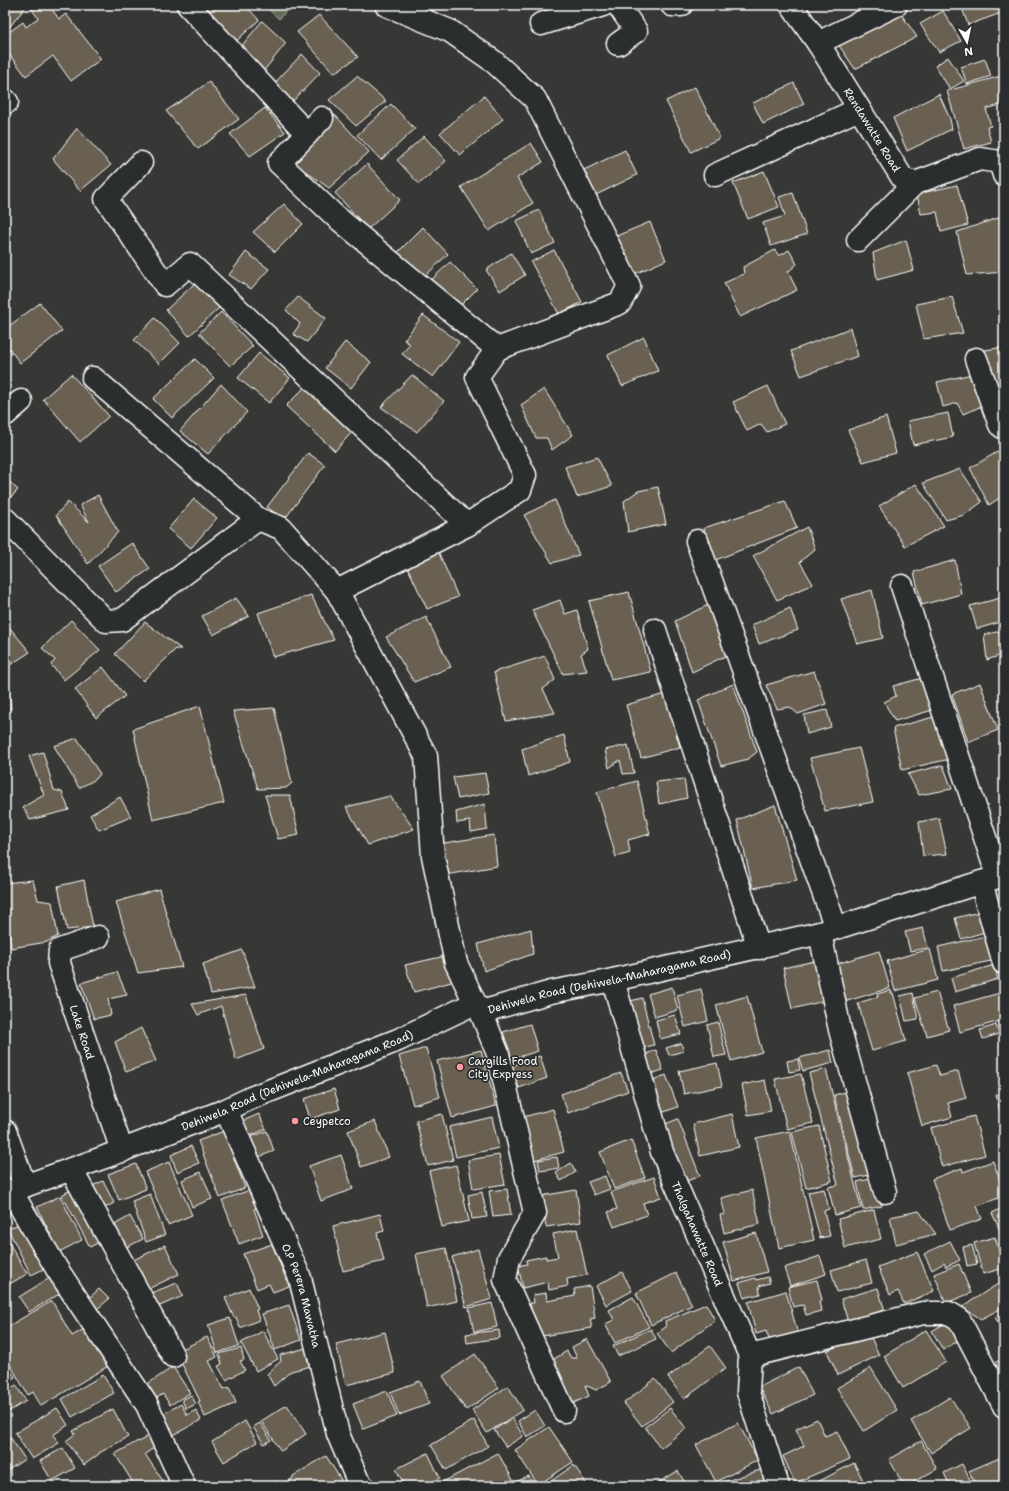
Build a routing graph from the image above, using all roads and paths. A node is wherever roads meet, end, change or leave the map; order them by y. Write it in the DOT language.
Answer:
graph roads {
  1 [pos="188,5"];
  2 [pos="386,5"];
  3 [pos="603,5"];
  4 [pos="618,5"];
  5 [pos="672,5"];
  6 [pos="681,5"];
  7 [pos="791,5"];
  8 [pos="896,5"];
  9 [pos="541,24"];
  10 [pos="818,43"];
  11 [pos="618,44"];
  12 [pos="859,109"];
  13 [pos="322,118"];
  14 [pos="308,134"];
  15 [pos="141,163"];
  16 [pos="1003,165"];
  17 [pos="714,175"];
  18 [pos="915,183"];
  19 [pos="858,240"];
  20 [pos="497,349"];
  21 [pos="976,359"];
  22 [pos="93,378"];
  23 [pos="21,401"];
  24 [pos="5,415"];
  25 [pos="1004,428"];
  26 [pos="5,519"];
  27 [pos="258,519"];
  28 [pos="467,525"];
  29 [pos="697,541"];
  30 [pos="902,586"];
  31 [pos="337,591"];
  32 [pos="654,630"];
  33 [pos="994,878"];
  34 [pos="828,930"];
  35 [pos="98,937"];
  36 [pos="759,948"];
  37 [pos="1004,963"];
  38 [pos="613,980"];
  39 [pos="478,1007"];
  40 [pos="226,1110"];
  41 [pos="5,1131"];
  42 [pos="122,1150"];
  43 [pos="71,1169"];
  44 [pos="14,1190"];
  45 [pos="885,1192"];
  46 [pos="173,1356"];
  47 [pos="750,1356"];
  48 [pos="1004,1406"];
  49 [pos="564,1411"];
  50 [pos="184,1486"];
  51 [pos="363,1486"];
  52 [pos="778,1486"];
  1 -- 14 [label="street"];
  2 -- 20 [label="street"];
  3 -- 9 [label="street"];
  4 -- 11 [label="street"];
  5 -- 6 [label="street"];
  7 -- 10 [label="street, Rendawatte Road"];
  8 -- 10 [label="street"];
  10 -- 12 [label="street, Rendawatte Road"];
  12 -- 17 [label="street"];
  12 -- 18 [label="street, Rendawatte Road"];
  13 -- 14 [label="street"];
  14 -- 20 [label="street"];
  15 -- 28 [label="street"];
  16 -- 18 [label="street"];
  18 -- 19 [label="street"];
  20 -- 28 [label="street"];
  21 -- 25 [label="street"];
  22 -- 27 [label="street"];
  23 -- 24 [label="street"];
  26 -- 27 [label="street"];
  27 -- 31 [label="street"];
  28 -- 31 [label="street"];
  29 -- 34 [label="street"];
  30 -- 33 [label="street"];
  31 -- 39 [label="street"];
  32 -- 36 [label="street"];
  33 -- 34 [label="street, Dehiwela Road (Dehiwela-Maharagama Road)"];
  33 -- 37 [label="street"];
  34 -- 36 [label="street, Dehiwela Road (Dehiwela-Maharagama Road)"];
  34 -- 45 [label="street"];
  35 -- 42 [label="street, Lake Road"];
  36 -- 38 [label="street, Dehiwela Road (Dehiwela-Maharagama Road)"];
  38 -- 39 [label="street, Dehiwela Road (Dehiwela-Maharagama Road)"];
  38 -- 47 [label="street, Thalgahawatte Road"];
  39 -- 40 [label="street, Dehiwela Road (Dehiwela-Maharagama Road)"];
  39 -- 49 [label="street"];
  40 -- 42 [label="street, Dehiwela Road (Dehiwela-Maharagama Road)"];
  40 -- 51 [label="street, O.P Perera Mawatha"];
  41 -- 44 [label="street"];
  42 -- 43 [label="street, Dehiwela Road (Dehiwela-Maharagama Road)"];
  43 -- 44 [label="street, Dehiwela Road (Dehiwela-Maharagama Road)"];
  43 -- 46 [label="street"];
  44 -- 50 [label="street"];
  47 -- 48 [label="street"];
  47 -- 52 [label="street, Thalgahawatte Road"];
}
